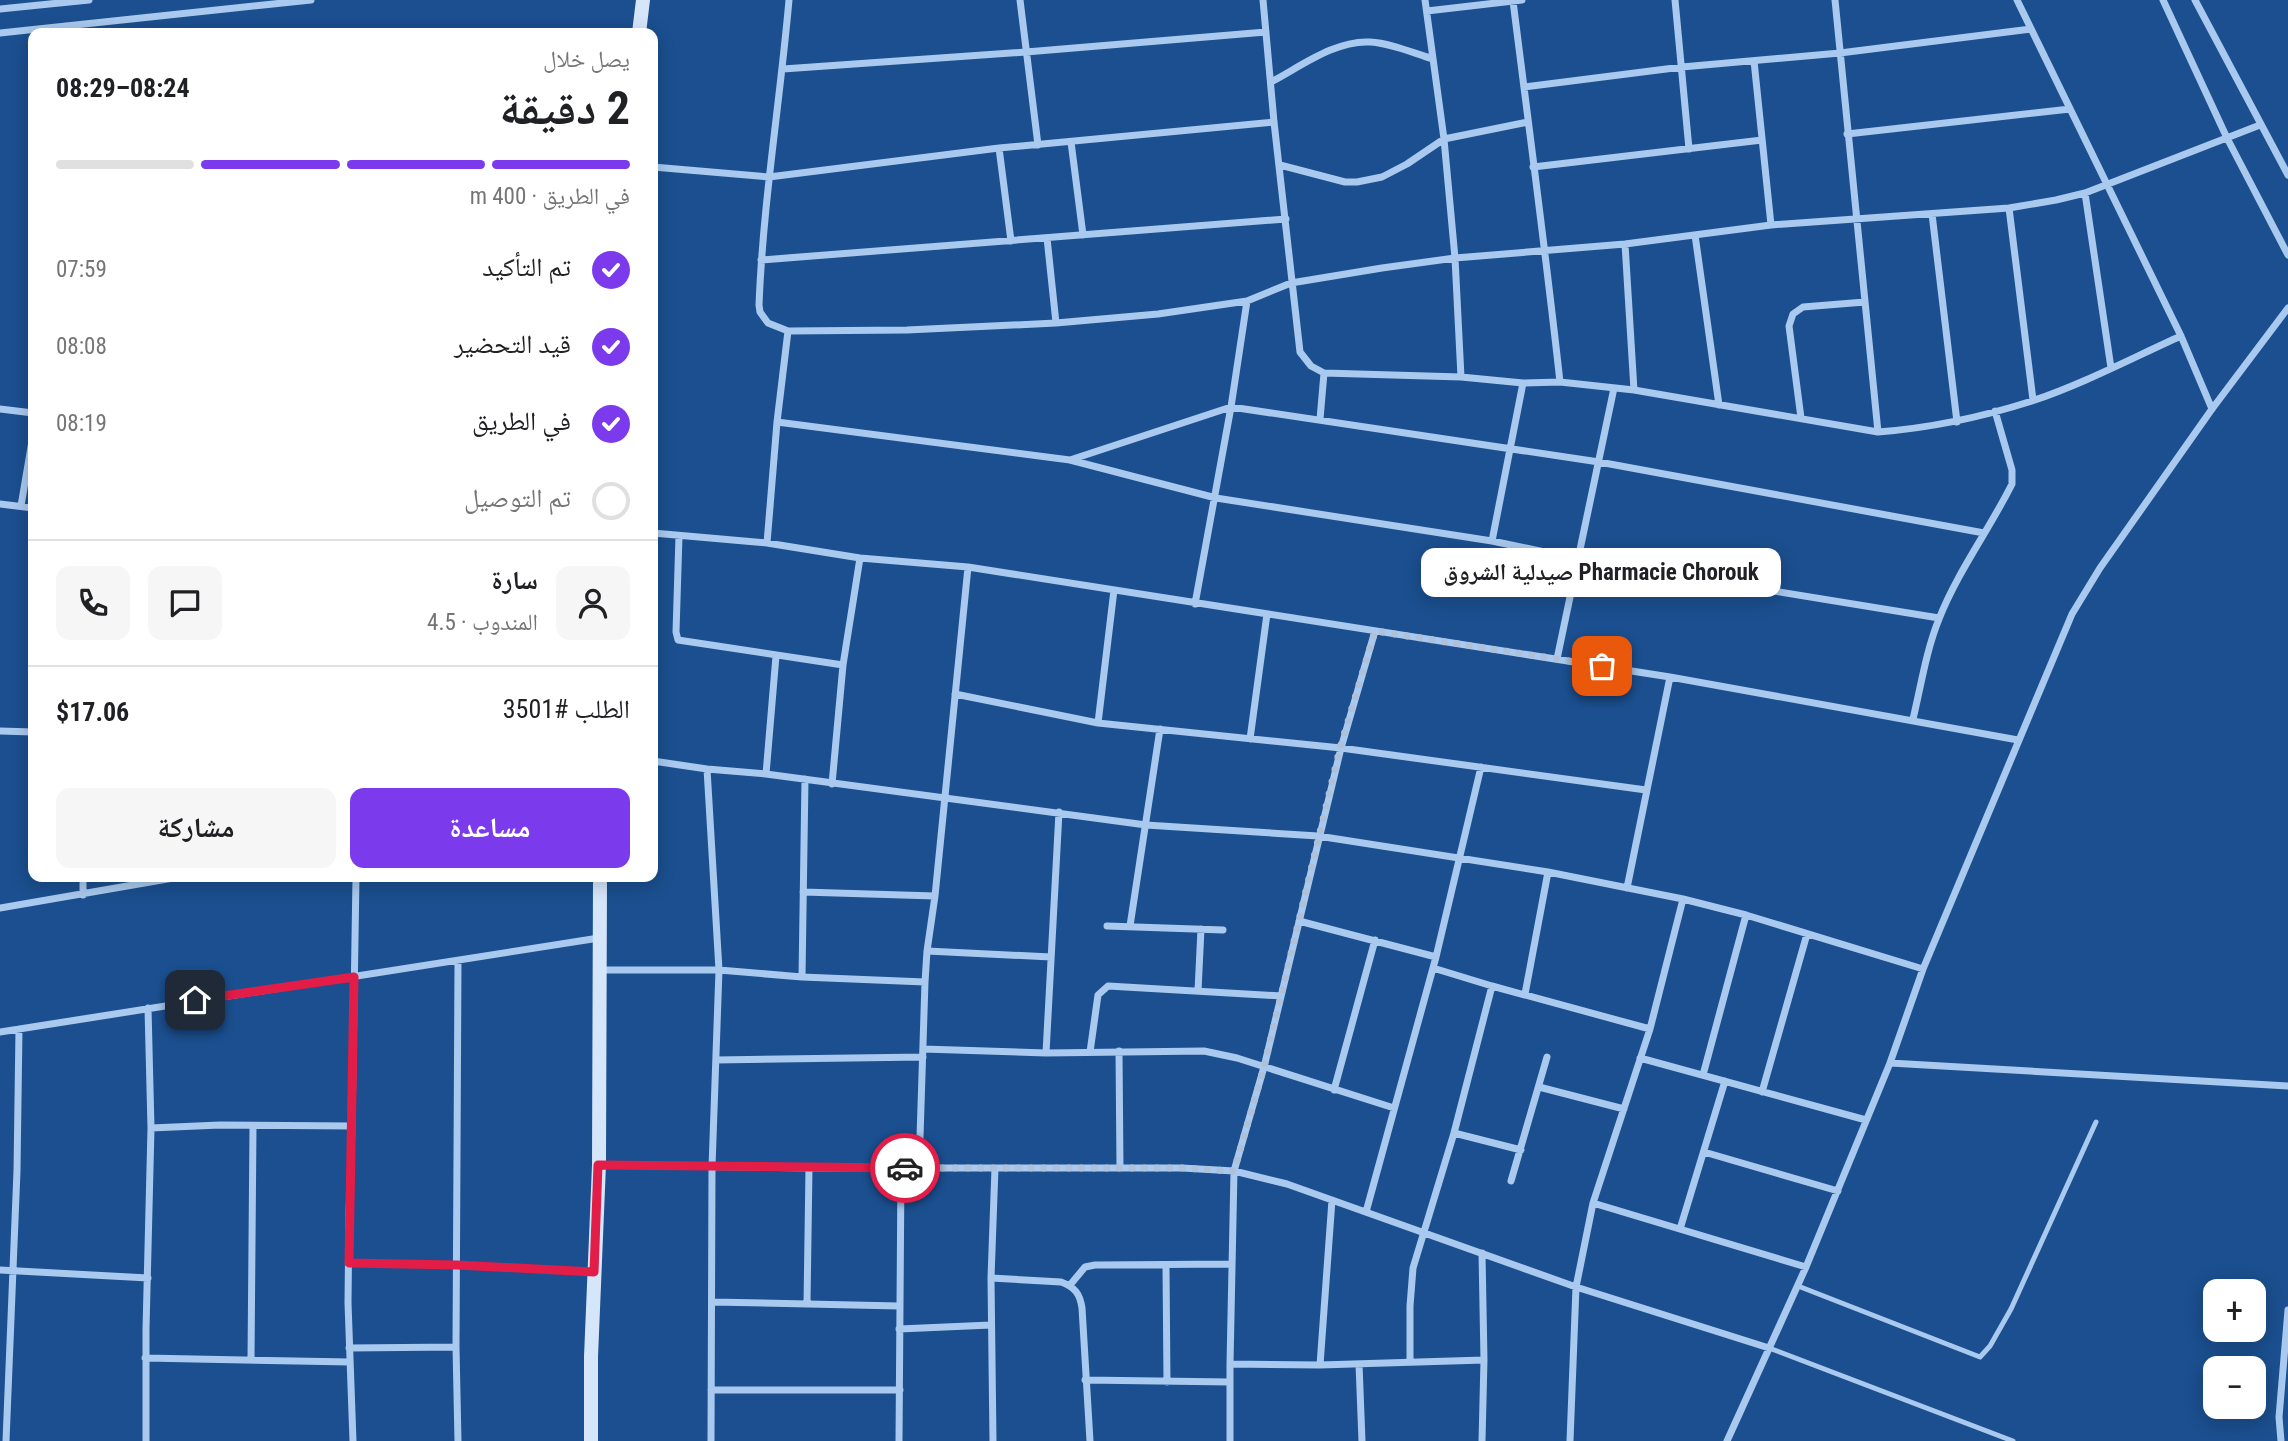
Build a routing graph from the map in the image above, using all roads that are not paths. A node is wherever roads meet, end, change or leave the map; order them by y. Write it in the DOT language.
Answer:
graph roads {
  1 [pos="89,0"];
  2 [pos="311,0"];
  3 [pos="643,0"];
  4 [pos="789,0"];
  5 [pos="1020,0"];
  6 [pos="1263,0"];
  7 [pos="1425,0"];
  8 [pos="1675,0"];
  9 [pos="1835,0"];
  10 [pos="2017,0"];
  11 [pos="2163,0"];
  12 [pos="2195,0"];
  13 [pos="1518,1"];
  14 [pos="0,9"];
  15 [pos="1427,11"];
  16 [pos="47,28"];
  17 [pos="640,28"];
  18 [pos="2032,29"];
  19 [pos="28,30"];
  20 [pos="1266,32"];
  21 [pos="0,33"];
  22 [pos="1026,52"];
  23 [pos="1840,53"];
  24 [pos="1433,59"];
  25 [pos="1754,61"];
  26 [pos="1682,67"];
  27 [pos="783,69"];
  28 [pos="1271,82"];
  29 [pos="1524,87"];
  30 [pos="2070,109"];
  31 [pos="1274,122"];
  32 [pos="1528,122"];
  33 [pos="2260,125"];
  34 [pos="1847,134"];
  35 [pos="2227,138"];
  36 [pos="1444,139"];
  37 [pos="1762,140"];
  38 [pos="1071,142"];
  39 [pos="1038,145"];
  40 [pos="999,148"];
  41 [pos="1689,149"];
  42 [pos="1280,165"];
  43 [pos="658,167"];
  44 [pos="1533,167"];
  45 [pos="2288,176"];
  46 [pos="769,177"];
  47 [pos="2106,185"];
  48 [pos="2085,193"];
  49 [pos="2009,208"];
  50 [pos="1933,214"];
  51 [pos="1856,218"];
  52 [pos="1286,219"];
  53 [pos="1771,225"];
  54 [pos="1083,235"];
  55 [pos="1695,235"];
  56 [pos="1047,238"];
  57 [pos="1011,240"];
  58 [pos="1625,244"];
  59 [pos="1546,251"];
  60 [pos="2288,255"];
  61 [pos="1455,258"];
  62 [pos="761,260"];
  63 [pos="1291,283"];
  64 [pos="1247,301"];
  65 [pos="1865,302"];
  66 [pos="2288,308"];
  67 [pos="1056,323"];
  68 [pos="788,331"];
  69 [pos="2181,336"];
  70 [pos="2111,368"];
  71 [pos="1324,373"];
  72 [pos="1461,377"];
  73 [pos="1560,382"];
  74 [pos="1523,383"];
  75 [pos="1614,388"];
  76 [pos="1634,390"];
  77 [pos="2034,400"];
  78 [pos="1719,405"];
  79 [pos="1231,407"];
  80 [pos="0,409"];
  81 [pos="2212,409"];
  82 [pos="1995,411"];
  83 [pos="28,412"];
  84 [pos="1801,418"];
  85 [pos="1320,419"];
  86 [pos="777,422"];
  87 [pos="1957,422"];
  88 [pos="1878,432"];
  89 [pos="1510,447"];
  90 [pos="1070,460"];
  91 [pos="1599,462"];
  92 [pos="28,465"];
  93 [pos="1216,498"];
  94 [pos="0,504"];
  95 [pos="21,506"];
  96 [pos="28,507"];
  97 [pos="1984,533"];
  98 [pos="658,534"];
  99 [pos="679,536"];
  100 [pos="1492,541"];
  101 [pos="767,543"];
  102 [pos="860,558"];
  103 [pos="1578,559"];
  104 [pos="968,567"];
  105 [pos="1114,590"];
  106 [pos="1195,604"];
  107 [pos="1266,614"];
  108 [pos="1939,618"];
  109 [pos="1375,631"];
  110 [pos="776,656"];
  111 [pos="1557,659"];
  112 [pos="844,665"];
  113 [pos="1670,677"];
  114 [pos="956,694"];
  115 [pos="1913,719"];
  116 [pos="1098,723"];
  117 [pos="1160,729"];
  118 [pos="0,731"];
  119 [pos="28,732"];
  120 [pos="1250,739"];
  121 [pos="2018,740"];
  122 [pos="1340,748"];
  123 [pos="658,762"];
  124 [pos="1481,767"];
  125 [pos="707,769"];
  126 [pos="766,774"];
  127 [pos="805,779"];
  128 [pos="832,784"];
  129 [pos="1646,790"];
  130 [pos="945,798"];
  131 [pos="1059,812"];
  132 [pos="1146,825"];
  133 [pos="1318,836"];
  134 [pos="1458,858"];
  135 [pos="1548,872"];
  136 [pos="83,882"];
  137 [pos="152,882"];
  138 [pos="356,882"];
  139 [pos="600,882"];
  140 [pos="1627,888"];
  141 [pos="803,892"];
  142 [pos="83,895"];
  143 [pos="935,896"];
  144 [pos="1683,899"];
  145 [pos="0,908"];
  146 [pos="1746,915"];
  147 [pos="1299,921"];
  148 [pos="1107,926"];
  149 [pos="1130,926"];
  150 [pos="1201,929"];
  151 [pos="1223,930"];
  152 [pos="1807,934"];
  153 [pos="599,938"];
  154 [pos="1375,940"];
  155 [pos="927,951"];
  156 [pos="1051,957"];
  157 [pos="1436,957"];
  158 [pos="458,961"];
  159 [pos="1433,968"];
  160 [pos="1923,969"];
  161 [pos="599,970"];
  162 [pos="719,970"];
  163 [pos="354,977"];
  164 [pos="802,977"];
  165 [pos="925,982"];
  166 [pos="1492,986"];
  167 [pos="1198,991"];
  168 [pos="1525,994"];
  169 [pos="1281,996"];
  170 [pos="148,1008"];
  171 [pos="19,1029"];
  172 [pos="1650,1029"];
  173 [pos="0,1032"];
  174 [pos="1119,1051"];
  175 [pos="1090,1052"];
  176 [pos="923,1053"];
  177 [pos="1046,1053"];
  178 [pos="1547,1057"];
  179 [pos="1640,1058"];
  180 [pos="716,1060"];
  181 [pos="1890,1063"];
  182 [pos="1264,1067"];
  183 [pos="1703,1075"];
  184 [pos="1725,1082"];
  185 [pos="2288,1086"];
  186 [pos="1539,1087"];
  187 [pos="1334,1090"];
  188 [pos="1762,1091"];
  189 [pos="1394,1108"];
  190 [pos="1624,1109"];
  191 [pos="1866,1120"];
  192 [pos="2096,1122"];
  193 [pos="253,1126"];
  194 [pos="352,1126"];
  195 [pos="151,1128"];
  196 [pos="1454,1133"];
  197 [pos="1521,1150"];
  198 [pos="1704,1152"];
  199 [pos="598,1165"];
  200 [pos="712,1167"];
  201 [pos="809,1168"];
  202 [pos="901,1168"];
  203 [pos="919,1168"];
  204 [pos="995,1168"];
  205 [pos="1120,1168"];
  206 [pos="1234,1171"];
  207 [pos="1511,1181"];
  208 [pos="1838,1191"];
  209 [pos="1332,1200"];
  210 [pos="1593,1203"];
  211 [pos="1366,1212"];
  212 [pos="1680,1229"];
  213 [pos="1423,1233"];
  214 [pos="1482,1253"];
  215 [pos="349,1263"];
  216 [pos="1232,1264"];
  217 [pos="457,1265"];
  218 [pos="1166,1266"];
  219 [pos="1806,1267"];
  220 [pos="0,1270"];
  221 [pos="11,1270"];
  222 [pos="594,1272"];
  223 [pos="148,1278"];
  224 [pos="990,1278"];
  225 [pos="1070,1285"];
  226 [pos="1798,1286"];
  227 [pos="1576,1287"];
  228 [pos="712,1302"];
  229 [pos="807,1304"];
  230 [pos="899,1306"];
  231 [pos="2288,1310"];
  232 [pos="991,1325"];
  233 [pos="899,1329"];
  234 [pos="456,1347"];
  235 [pos="349,1348"];
  236 [pos="1769,1348"];
  237 [pos="145,1358"];
  238 [pos="251,1360"];
  239 [pos="1483,1360"];
  240 [pos="350,1362"];
  241 [pos="1410,1362"];
  242 [pos="1230,1364"];
  243 [pos="1359,1364"];
  244 [pos="1320,1365"];
  245 [pos="2285,1378"];
  246 [pos="1085,1380"];
  247 [pos="1167,1382"];
  248 [pos="1230,1382"];
  249 [pos="711,1390"];
  250 [pos="900,1391"];
  251 [pos="6,1441"];
  252 [pos="146,1441"];
  253 [pos="353,1441"];
  254 [pos="458,1441"];
  255 [pos="591,1441"];
  256 [pos="711,1441"];
  257 [pos="899,1441"];
  258 [pos="993,1441"];
  259 [pos="1090,1441"];
  260 [pos="1230,1441"];
  261 [pos="1362,1441"];
  262 [pos="1482,1441"];
  263 [pos="1570,1441"];
  264 [pos="1727,1441"];
  265 [pos="2013,1441"];
  266 [pos="2281,1441"];
  1 -- 14 [label="street"];
  2 -- 16 [label="street"];
  3 -- 17 [label="main road"];
  4 -- 27 [label="street"];
  5 -- 22 [label="street"];
  6 -- 20 [label="street"];
  7 -- 15 [label="street"];
  8 -- 26 [label="street"];
  9 -- 23 [label="street"];
  10 -- 18 [label="street"];
  11 -- 35 [label="street"];
  12 -- 33 [label="street"];
  13 -- 15 [label="street"];
  13 -- 29 [label="street"];
  15 -- 24 [label="street"];
  18 -- 23 [label="street"];
  18 -- 30 [label="street"];
  19 -- 21 [label="street"];
  20 -- 22 [label="street"];
  20 -- 28 [label="street"];
  22 -- 27 [label="street"];
  22 -- 39 [label="street"];
  23 -- 25 [label="street"];
  23 -- 34 [label="street"];
  24 -- 28 [label="street"];
  24 -- 36 [label="street"];
  25 -- 26 [label="street"];
  25 -- 37 [label="street"];
  26 -- 29 [label="street"];
  26 -- 41 [label="street"];
  27 -- 46 [label="street"];
  28 -- 31 [label="street"];
  29 -- 32 [label="street"];
  30 -- 34 [label="street"];
  30 -- 47 [label="street"];
  31 -- 38 [label="street"];
  31 -- 42 [label="street"];
  32 -- 36 [label="street"];
  32 -- 44 [label="street"];
  33 -- 35 [label="street"];
  33 -- 45 [label="street"];
  34 -- 51 [label="street"];
  35 -- 47 [label="street"];
  35 -- 60 [label="street"];
  36 -- 42 [label="street"];
  36 -- 61 [label="street"];
  37 -- 41 [label="street"];
  37 -- 53 [label="street"];
  38 -- 39 [label="street"];
  38 -- 54 [label="street"];
  39 -- 40 [label="street"];
  40 -- 46 [label="street"];
  40 -- 57 [label="street"];
  41 -- 44 [label="street"];
  42 -- 52 [label="street"];
  43 -- 46 [label="street"];
  44 -- 59 [label="street"];
  46 -- 62 [label="street"];
  47 -- 48 [label="street"];
  47 -- 69 [label="street"];
  48 -- 49 [label="street"];
  48 -- 70 [label="street"];
  49 -- 50 [label="street"];
  49 -- 77 [label="street"];
  50 -- 51 [label="street"];
  50 -- 87 [label="street"];
  51 -- 53 [label="street"];
  51 -- 65 [label="street"];
  52 -- 54 [label="street"];
  52 -- 63 [label="street"];
  53 -- 55 [label="street"];
  54 -- 56 [label="street"];
  55 -- 58 [label="street"];
  55 -- 78 [label="street"];
  56 -- 57 [label="street"];
  56 -- 67 [label="street"];
  57 -- 62 [label="street"];
  58 -- 59 [label="street"];
  58 -- 76 [label="street"];
  59 -- 61 [label="street"];
  59 -- 73 [label="street"];
  61 -- 63 [label="street"];
  61 -- 72 [label="street"];
  62 -- 68 [label="street"];
  63 -- 64 [label="street"];
  63 -- 71 [label="street"];
  64 -- 67 [label="street"];
  64 -- 79 [label="street"];
  65 -- 84 [label="street"];
  65 -- 88 [label="street"];
  66 -- 81 [label="street"];
  67 -- 68 [label="street"];
  68 -- 86 [label="street"];
  69 -- 70 [label="street"];
  69 -- 81 [label="street"];
  70 -- 77 [label="street"];
  71 -- 72 [label="street"];
  71 -- 85 [label="street"];
  72 -- 74 [label="street"];
  73 -- 74 [label="street"];
  73 -- 75 [label="street"];
  74 -- 89 [label="street"];
  75 -- 76 [label="street"];
  75 -- 91 [label="street"];
  76 -- 78 [label="street"];
  77 -- 82 [label="street"];
  78 -- 84 [label="street"];
  79 -- 85 [label="street"];
  79 -- 90 [label="street"];
  79 -- 93 [label="street"];
  80 -- 83 [label="street"];
  81 -- 121 [label="street"];
  82 -- 87 [label="street"];
  82 -- 97 [label="street"];
  84 -- 88 [label="street"];
  85 -- 89 [label="street"];
  86 -- 90 [label="street"];
  86 -- 101 [label="street"];
  87 -- 88 [label="street"];
  89 -- 91 [label="street"];
  89 -- 100 [label="street"];
  90 -- 93 [label="street"];
  91 -- 97 [label="street"];
  91 -- 103 [label="street"];
  92 -- 95 [label="street"];
  93 -- 100 [label="street"];
  93 -- 106 [label="street"];
  94 -- 95 [label="street"];
  95 -- 96 [label="street"];
  97 -- 108 [label="street"];
  98 -- 99 [label="street"];
  99 -- 101 [label="street"];
  99 -- 110 [label="street"];
  100 -- 103 [label="street"];
  101 -- 102 [label="street"];
  102 -- 104 [label="street"];
  102 -- 112 [label="street"];
  103 -- 108 [label="street"];
  103 -- 111 [label="street"];
  104 -- 105 [label="street"];
  104 -- 114 [label="street"];
  105 -- 106 [label="street"];
  105 -- 116 [label="street"];
  106 -- 107 [label="street"];
  107 -- 109 [label="street"];
  107 -- 120 [label="street"];
  108 -- 115 [label="street"];
  109 -- 111 [label="street"];
  109 -- 122 [label="street"];
  110 -- 112 [label="street"];
  110 -- 126 [label="street"];
  111 -- 113 [label="street"];
  112 -- 128 [label="street"];
  113 -- 115 [label="street"];
  113 -- 129 [label="street"];
  114 -- 116 [label="street"];
  114 -- 130 [label="street"];
  115 -- 121 [label="street"];
  116 -- 117 [label="street"];
  117 -- 120 [label="street"];
  117 -- 132 [label="street"];
  118 -- 119 [label="street"];
  120 -- 122 [label="street"];
  121 -- 160 [label="street"];
  122 -- 124 [label="street"];
  122 -- 133 [label="street"];
  123 -- 125 [label="street"];
  124 -- 129 [label="street"];
  124 -- 134 [label="street"];
  125 -- 126 [label="street"];
  125 -- 162 [label="street"];
  126 -- 127 [label="street"];
  127 -- 128 [label="street"];
  127 -- 141 [label="street"];
  128 -- 130 [label="street"];
  129 -- 140 [label="street"];
  130 -- 131 [label="street"];
  130 -- 143 [label="street"];
  131 -- 132 [label="street"];
  131 -- 156 [label="street"];
  132 -- 133 [label="street"];
  132 -- 149 [label="street"];
  133 -- 134 [label="street"];
  133 -- 147 [label="street"];
  134 -- 135 [label="street"];
  134 -- 157 [label="street"];
  135 -- 140 [label="street"];
  135 -- 168 [label="street"];
  136 -- 142 [label="street"];
  137 -- 142 [label="street"];
  138 -- 163 [label="street"];
  139 -- 153 [label="main road"];
  140 -- 144 [label="street"];
  141 -- 143 [label="street"];
  141 -- 164 [label="street"];
  142 -- 145 [label="street"];
  143 -- 155 [label="street"];
  144 -- 146 [label="street"];
  144 -- 172 [label="street"];
  146 -- 152 [label="street"];
  146 -- 183 [label="street"];
  147 -- 154 [label="street"];
  147 -- 169 [label="street"];
  148 -- 149 [label="street"];
  149 -- 150 [label="street"];
  150 -- 151 [label="street"];
  150 -- 167 [label="street"];
  152 -- 160 [label="street"];
  152 -- 188 [label="street"];
  153 -- 158 [label="street"];
  153 -- 161 [label="main road"];
  154 -- 157 [label="street"];
  154 -- 187 [label="street"];
  155 -- 156 [label="street"];
  155 -- 165 [label="street"];
  156 -- 177 [label="street"];
  157 -- 159 [label="street"];
  158 -- 163 [label="street"];
  158 -- 217 [label="street"];
  159 -- 166 [label="street"];
  159 -- 189 [label="street"];
  160 -- 181 [label="street"];
  161 -- 162 [label="street"];
  161 -- 199 [label="main road"];
  162 -- 164 [label="street"];
  162 -- 180 [label="street"];
  163 -- 170 [label="street"];
  163 -- 194 [label="street"];
  164 -- 165 [label="street"];
  165 -- 176 [label="street"];
  166 -- 168 [label="street"];
  166 -- 196 [label="street"];
  167 -- 169 [label="street"];
  167 -- 175 [label="street"];
  168 -- 172 [label="street"];
  169 -- 182 [label="street"];
  170 -- 171 [label="street"];
  170 -- 195 [label="street"];
  171 -- 173 [label="street"];
  171 -- 221 [label="street"];
  172 -- 179 [label="street"];
  174 -- 175 [label="street"];
  174 -- 182 [label="street"];
  174 -- 205 [label="street"];
  175 -- 177 [label="street"];
  176 -- 177 [label="street"];
  176 -- 180 [label="street"];
  176 -- 203 [label="street"];
  178 -- 186 [label="street"];
  179 -- 183 [label="street"];
  179 -- 190 [label="street"];
  180 -- 200 [label="street"];
  181 -- 185 [label="street"];
  181 -- 191 [label="street"];
  182 -- 187 [label="street"];
  182 -- 206 [label="street"];
  183 -- 184 [label="street"];
  184 -- 188 [label="street"];
  184 -- 198 [label="street"];
  186 -- 190 [label="street"];
  186 -- 197 [label="street"];
  187 -- 189 [label="street"];
  188 -- 191 [label="street"];
  189 -- 211 [label="street"];
  190 -- 210 [label="street"];
  191 -- 208 [label="street"];
  192 -- 226 [label="lane"];
  193 -- 194 [label="street"];
  193 -- 195 [label="street"];
  193 -- 238 [label="street"];
  194 -- 215 [label="street"];
  195 -- 223 [label="street"];
  196 -- 197 [label="street"];
  196 -- 213 [label="street"];
  197 -- 207 [label="street"];
  198 -- 208 [label="street"];
  198 -- 212 [label="street"];
  199 -- 200 [label="street"];
  199 -- 222 [label="main road"];
  200 -- 201 [label="street"];
  200 -- 228 [label="street"];
  201 -- 202 [label="street"];
  201 -- 229 [label="street"];
  202 -- 203 [label="street"];
  202 -- 230 [label="street"];
  203 -- 204 [label="street"];
  204 -- 205 [label="street"];
  204 -- 224 [label="street"];
  205 -- 206 [label="street"];
  206 -- 209 [label="street"];
  206 -- 216 [label="street"];
  208 -- 219 [label="street"];
  209 -- 211 [label="street"];
  209 -- 244 [label="street"];
  210 -- 212 [label="street"];
  210 -- 227 [label="street"];
  211 -- 213 [label="street"];
  212 -- 219 [label="street"];
  213 -- 214 [label="street"];
  213 -- 241 [label="street"];
  214 -- 227 [label="street"];
  214 -- 239 [label="street"];
  215 -- 217 [label="street"];
  215 -- 235 [label="street"];
  216 -- 218 [label="street"];
  216 -- 242 [label="street"];
  217 -- 222 [label="street"];
  217 -- 234 [label="street"];
  218 -- 225 [label="street"];
  218 -- 247 [label="street"];
  219 -- 226 [label="street"];
  220 -- 221 [label="street"];
  221 -- 223 [label="street"];
  221 -- 251 [label="street"];
  222 -- 255 [label="main road"];
  223 -- 237 [label="street"];
  224 -- 225 [label="street"];
  224 -- 232 [label="street"];
  225 -- 246 [label="street"];
  226 -- 236 [label="street"];
  227 -- 236 [label="street"];
  227 -- 263 [label="street"];
  228 -- 229 [label="street"];
  228 -- 249 [label="street"];
  229 -- 230 [label="street"];
  230 -- 233 [label="street"];
  231 -- 245 [label="street"];
  232 -- 233 [label="street"];
  232 -- 258 [label="street"];
  233 -- 250 [label="street"];
  234 -- 235 [label="street"];
  234 -- 254 [label="street"];
  235 -- 240 [label="street"];
  236 -- 264 [label="street"];
  236 -- 265 [label="lane"];
  237 -- 238 [label="street"];
  237 -- 252 [label="street"];
  238 -- 240 [label="street"];
  239 -- 241 [label="street"];
  239 -- 262 [label="street"];
  240 -- 253 [label="street"];
  241 -- 243 [label="street"];
  242 -- 244 [label="street"];
  242 -- 248 [label="street"];
  243 -- 244 [label="street"];
  243 -- 261 [label="street"];
  245 -- 266 [label="street"];
  246 -- 247 [label="street"];
  246 -- 259 [label="street"];
  247 -- 248 [label="street"];
  248 -- 260 [label="street"];
  249 -- 250 [label="street"];
  249 -- 256 [label="street"];
  250 -- 257 [label="street"];
}
